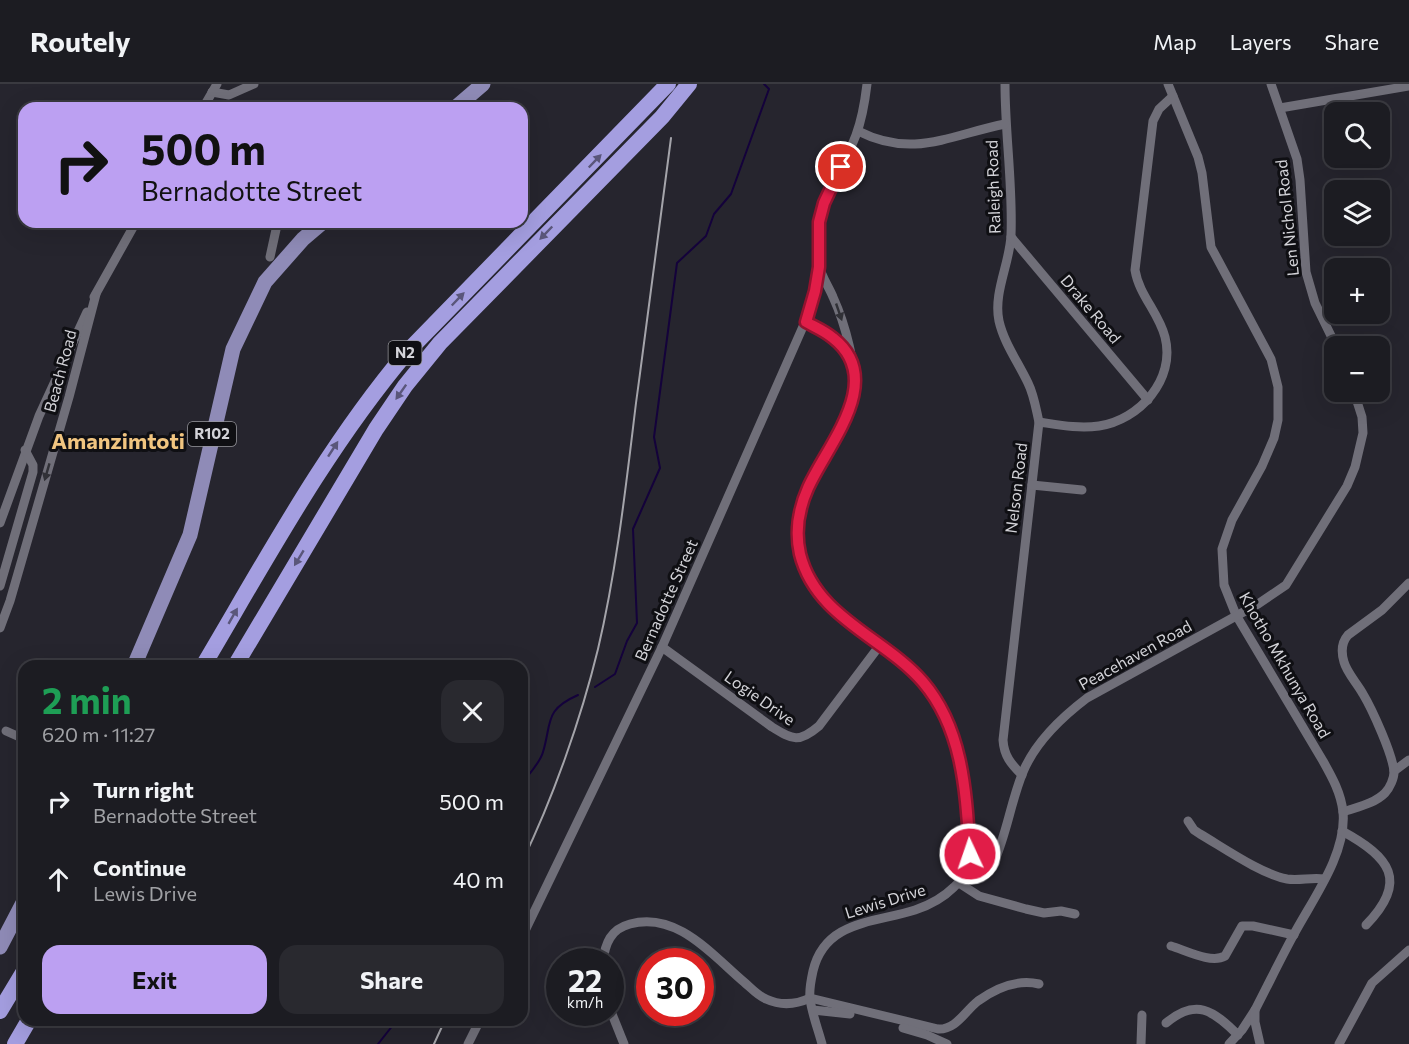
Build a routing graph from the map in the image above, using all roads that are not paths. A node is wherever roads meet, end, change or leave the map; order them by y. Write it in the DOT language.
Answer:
graph roads {
  1 [pos="254,84"];
  2 [pos="483,84"];
  3 [pos="668,84"];
  4 [pos="690,84"];
  5 [pos="867,84"];
  6 [pos="1005,84"];
  7 [pos="1168,84"];
  8 [pos="1271,84"];
  9 [pos="1409,86"];
  10 [pos="214,88"];
  11 [pos="1173,96"];
  12 [pos="206,102"];
  13 [pos="462,102"];
  14 [pos="1280,108"];
  15 [pos="1005,124"];
  16 [pos="858,132"];
  17 [pos="133,228"];
  18 [pos="277,228"];
  19 [pos="316,228"];
  20 [pos="528,228"];
  21 [pos="528,228"];
  22 [pos="1011,237"];
  23 [pos="270,257"];
  24 [pos="819,267"];
  25 [pos="96,294"];
  26 [pos="806,322"];
  27 [pos="1331,336"];
  28 [pos="68,350"];
  29 [pos="80,355"];
  30 [pos="850,360"];
  31 [pos="1148,400"];
  32 [pos="1357,402"];
  33 [pos="1039,423"];
  34 [pos="25,450"];
  35 [pos="1032,485"];
  36 [pos="1082,490"];
  37 [pos="0,523"];
  38 [pos="1409,583"];
  39 [pos="0,586"];
  40 [pos="1236,615"];
  41 [pos="0,628"];
  42 [pos="879,645"];
  43 [pos="662,647"];
  44 [pos="137,660"];
  45 [pos="207,660"];
  46 [pos="239,660"];
  47 [pos="6,731"];
  48 [pos="18,736"];
  49 [pos="1409,760"];
  50 [pos="1394,771"];
  51 [pos="1022,775"];
  52 [pos="1343,812"];
  53 [pos="1188,821"];
  54 [pos="1342,831"];
  55 [pos="967,873"];
  56 [pos="1324,879"];
  57 [pos="959,883"];
  58 [pos="18,912"];
  59 [pos="1075,914"];
  60 [pos="528,925"];
  61 [pos="1366,925"];
  62 [pos="1294,935"];
  63 [pos="1171,946"];
  64 [pos="0,947"];
  65 [pos="605,948"];
  66 [pos="1409,950"];
  67 [pos="18,981"];
  68 [pos="1039,984"];
  69 [pos="810,998"];
  70 [pos="813,1010"];
  71 [pos="1255,1010"];
  72 [pos="0,1011"];
  73 [pos="1142,1015"];
  74 [pos="1166,1023"];
  75 [pos="26,1026"];
  76 [pos="477,1026"];
  77 [pos="617,1026"];
  78 [pos="1240,1032"];
  79 [pos="15,1044"];
  80 [pos="468,1044"];
  81 [pos="624,1044"];
  82 [pos="822,1044"];
  83 [pos="947,1044"];
  84 [pos="1141,1044"];
  85 [pos="1229,1044"];
  86 [pos="1258,1044"];
  87 [pos="1339,1044"];
  1 -- 10 [label="street"];
  2 -- 13 [label="main road"];
  21 -- 3 [label="highway, N2, one-way"];
  4 -- 46 [label="highway, N2, one-way"];
  5 -- 16 [label="street"];
  6 -- 15 [label="street, Raleigh Road"];
  7 -- 11 [label="street, Khotho Mkhunya Road"];
  8 -- 14 [label="street, Len Nichol Road"];
  9 -- 14 [label="street"];
  10 -- 12 [label="street"];
  11 -- 31 [label="street, Nelson Road"];
  11 -- 40 [label="street, Khotho Mkhunya Road"];
  14 -- 27 [label="street, Len Nichol Road"];
  15 -- 16 [label="street"];
  15 -- 22 [label="street, Raleigh Road"];
  16 -- 24 [label="street"];
  17 -- 25 [label="street, Beach Road"];
  18 -- 23 [label="street"];
  19 -- 44 [label="main road, R102"];
  45 -- 20 [label="highway, N2, one-way"];
  22 -- 31 [label="street, Drake Road"];
  22 -- 33 [label="street, Raleigh Road"];
  24 -- 26 [label="street, Bernadotte Street"];
  24 -- 30 [label="street, one-way"];
  25 -- 28 [label="street, Beach Road"];
  25 -- 29 [label="street, Beach Road"];
  26 -- 30 [label="street"];
  26 -- 43 [label="street, Bernadotte Street"];
  28 -- 29 [label="street"];
  28 -- 34 [label="street, Beach Road"];
  29 -- 41 [label="street, Beach Road, one-way"];
  30 -- 42 [label="street"];
  31 -- 33 [label="street, Nelson Road"];
  32 -- 40 [label="street"];
  33 -- 35 [label="street, Nelson Road"];
  34 -- 37 [label="street, Beach Road"];
  34 -- 39 [label="street"];
  35 -- 36 [label="street"];
  35 -- 51 [label="street, Nelson Road"];
  38 -- 50 [label="street"];
  40 -- 51 [label="street, Peacehaven Road"];
  40 -- 52 [label="street, Khotho Mkhunya Road"];
  42 -- 43 [label="street, Logie Drive"];
  42 -- 55 [label="street"];
  43 -- 60 [label="street, Bernadotte Street"];
  47 -- 48 [label="street"];
  49 -- 50 [label="street"];
  50 -- 52 [label="street"];
  51 -- 55 [label="street, Peacehaven Road"];
  52 -- 54 [label="street, Khotho Mkhunya Road"];
  53 -- 56 [label="street"];
  54 -- 56 [label="street, Khotho Mkhunya Road"];
  54 -- 61 [label="street"];
  55 -- 57 [label="street, Lewis Drive"];
  56 -- 62 [label="street, Khotho Mkhunya Road"];
  57 -- 59 [label="street"];
  57 -- 69 [label="street, Lewis Drive"];
  58 -- 64 [label="main road"];
  62 -- 63 [label="street"];
  62 -- 71 [label="street, Khotho Mkhunya Road"];
  65 -- 69 [label="street"];
  66 -- 87 [label="street"];
  67 -- 72 [label="highway"];
  68 -- 69 [label="street"];
  69 -- 70 [label="street, Lewis Drive"];
  70 -- 82 [label="street, Lewis Drive"];
  70 -- 83 [label="street"];
  71 -- 78 [label="street, Khotho Mkhunya Road"];
  71 -- 86 [label="street"];
  73 -- 84 [label="street"];
  74 -- 78 [label="street"];
  75 -- 79 [label="highway"];
  76 -- 80 [label="street"];
  77 -- 81 [label="street"];
  78 -- 85 [label="street, Khotho Mkhunya Road"];
  78 -- 86 [label="street"];
}
